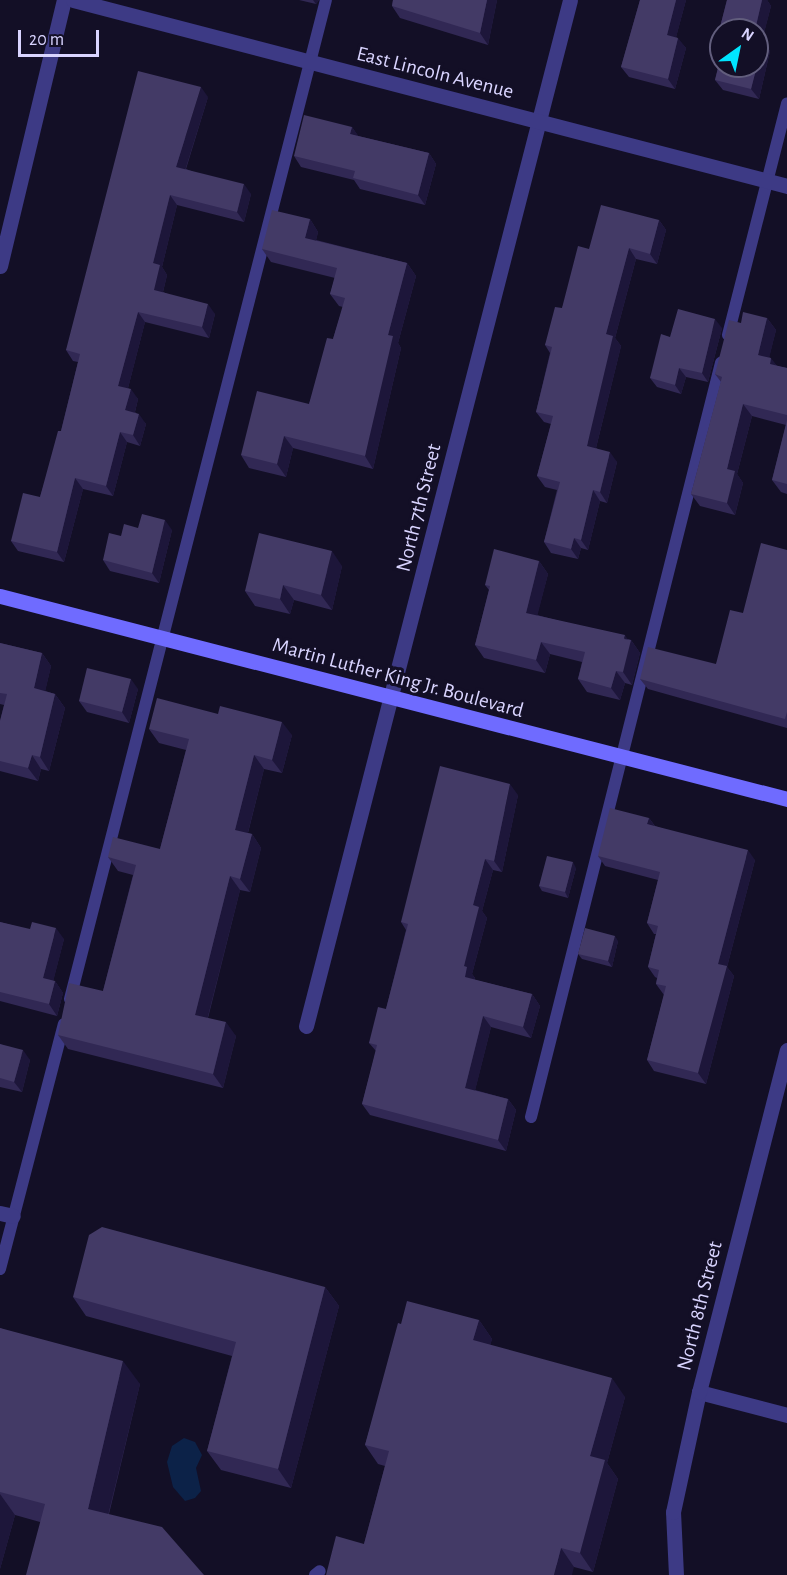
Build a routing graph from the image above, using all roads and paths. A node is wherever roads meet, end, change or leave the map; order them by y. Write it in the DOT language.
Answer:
graph roads {
  1 [pos="64,0"];
  2 [pos="73,0"];
  3 [pos="326,0"];
  4 [pos="570,0"];
  5 [pos="310,63"];
  6 [pos="787,103"];
  7 [pos="539,121"];
  8 [pos="767,181"];
  9 [pos="787,186"];
  10 [pos="0,266"];
  11 [pos="0,596"];
  12 [pos="163,638"];
  13 [pos="392,699"];
  14 [pos="619,758"];
  15 [pos="787,799"];
  16 [pos="306,1026"];
  17 [pos="787,1050"];
  18 [pos="531,1117"];
  19 [pos="7,1214"];
  20 [pos="0,1269"];
  21 [pos="699,1392"];
  22 [pos="787,1415"];
  23 [pos="676,1575"];
  1 -- 10 [label="street"];
  2 -- 5 [label="street, East Lincoln Avenue"];
  3 -- 5 [label="lane"];
  4 -- 7 [label="street, North 7th Street"];
  5 -- 7 [label="street, East Lincoln Avenue"];
  5 -- 12 [label="lane"];
  6 -- 8 [label="lane"];
  7 -- 8 [label="street, East Lincoln Avenue"];
  7 -- 13 [label="street, North 7th Street"];
  8 -- 9 [label="street, East Lincoln Avenue"];
  8 -- 14 [label="lane"];
  11 -- 12 [label="main road, Martin Luther King Jr. Boulevard"];
  12 -- 13 [label="main road, Martin Luther King Jr. Boulevard"];
  12 -- 19 [label="lane"];
  13 -- 14 [label="main road, Martin Luther King Jr. Boulevard"];
  13 -- 16 [label="street, North 7th Street"];
  14 -- 15 [label="main road, Martin Luther King Jr. Boulevard"];
  14 -- 18 [label="lane"];
  17 -- 21 [label="street, North 8th Street"];
  19 -- 20 [label="lane"];
  21 -- 22 [label="street"];
  21 -- 23 [label="street, North 8th Street"];
}
